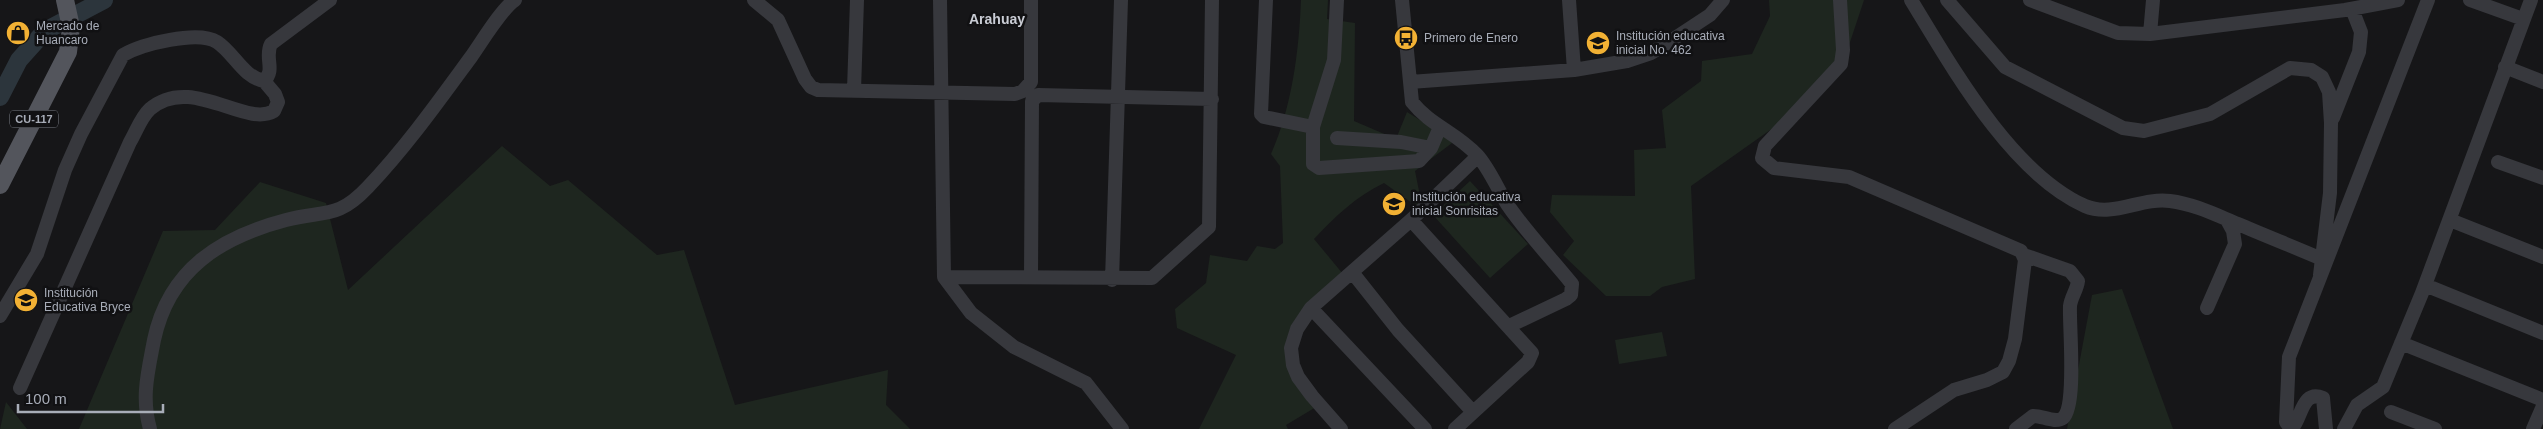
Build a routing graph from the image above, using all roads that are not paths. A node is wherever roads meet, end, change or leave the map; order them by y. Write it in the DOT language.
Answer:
graph roads {
  1 [pos="65,0"];
  2 [pos="330,0"];
  3 [pos="515,0"];
  4 [pos="754,0"];
  5 [pos="857,0"];
  6 [pos="940,0"];
  7 [pos="1030,0"];
  8 [pos="1121,0"];
  9 [pos="1212,0"];
  10 [pos="1266,0"];
  11 [pos="1337,0"];
  12 [pos="1402,0"];
  13 [pos="1569,0"];
  14 [pos="1723,0"];
  15 [pos="1840,0"];
  16 [pos="1912,0"];
  17 [pos="1947,0"];
  18 [pos="2030,0"];
  19 [pos="2153,0"];
  20 [pos="2428,0"];
  21 [pos="2470,0"];
  22 [pos="2531,0"];
  23 [pos="2390,1"];
  24 [pos="2352,8"];
  25 [pos="2523,19"];
  26 [pos="2150,34"];
  27 [pos="2505,67"];
  28 [pos="1574,70"];
  29 [pos="264,81"];
  30 [pos="1410,82"];
  31 [pos="2543,82"];
  32 [pos="854,90"];
  33 [pos="942,92"];
  34 [pos="1118,98"];
  35 [pos="1212,99"];
  36 [pos="2331,123"];
  37 [pos="1440,126"];
  38 [pos="1313,127"];
  39 [pos="1337,138"];
  40 [pos="1432,148"];
  41 [pos="1478,156"];
  42 [pos="2498,162"];
  43 [pos="2543,178"];
  44 [pos="0,185"];
  45 [pos="1411,220"];
  46 [pos="2227,220"];
  47 [pos="2450,220"];
  48 [pos="2024,255"];
  49 [pos="2543,256"];
  50 [pos="2322,259"];
  51 [pos="1352,272"];
  52 [pos="2320,275"];
  53 [pos="1031,276"];
  54 [pos="944,277"];
  55 [pos="1112,280"];
  56 [pos="2425,285"];
  57 [pos="1312,308"];
  58 [pos="2207,308"];
  59 [pos="0,316"];
  60 [pos="1508,326"];
  61 [pos="2543,332"];
  62 [pos="2402,343"];
  63 [pos="20,388"];
  64 [pos="2543,400"];
  65 [pos="2543,406"];
  66 [pos="1473,412"];
  67 [pos="2391,412"];
  68 [pos="150,429"];
  69 [pos="1122,429"];
  70 [pos="1342,429"];
  71 [pos="1425,429"];
  72 [pos="1455,429"];
  73 [pos="1895,429"];
  74 [pos="2016,429"];
  75 [pos="2326,429"];
  76 [pos="2344,429"];
  77 [pos="2434,429"];
  78 [pos="2533,429"];
  1 -- 44 [label="main road, CU-117"];
  2 -- 29 [label="street"];
  3 -- 68 [label="street"];
  4 -- 32 [label="street"];
  5 -- 32 [label="street"];
  6 -- 33 [label="street"];
  7 -- 33 [label="street"];
  8 -- 34 [label="street"];
  9 -- 35 [label="street"];
  10 -- 38 [label="street"];
  11 -- 38 [label="street"];
  12 -- 30 [label="street"];
  13 -- 28 [label="street"];
  14 -- 28 [label="street"];
  15 -- 48 [label="street"];
  16 -- 46 [label="street"];
  17 -- 36 [label="street"];
  18 -- 26 [label="street"];
  19 -- 26 [label="street"];
  20 -- 52 [label="street"];
  21 -- 25 [label="street"];
  22 -- 25 [label="street"];
  23 -- 24 [label="street"];
  24 -- 26 [label="street"];
  24 -- 36 [label="street"];
  25 -- 27 [label="street"];
  27 -- 31 [label="street"];
  27 -- 47 [label="street"];
  28 -- 30 [label="street"];
  29 -- 59 [label="street"];
  29 -- 63 [label="street"];
  30 -- 37 [label="street"];
  32 -- 33 [label="street"];
  33 -- 54 [label="street"];
  34 -- 35 [label="street"];
  34 -- 53 [label="street"];
  34 -- 55 [label="street"];
  35 -- 55 [label="street"];
  36 -- 50 [label="street"];
  37 -- 40 [label="street"];
  37 -- 41 [label="street"];
  38 -- 40 [label="street"];
  39 -- 40 [label="street"];
  41 -- 45 [label="street"];
  41 -- 60 [label="street"];
  42 -- 43 [label="street"];
  45 -- 51 [label="street"];
  45 -- 60 [label="street"];
  46 -- 50 [label="street"];
  46 -- 58 [label="street"];
  47 -- 49 [label="street"];
  47 -- 56 [label="street"];
  48 -- 73 [label="street"];
  48 -- 74 [label="street"];
  50 -- 52 [label="street"];
  51 -- 57 [label="street"];
  51 -- 66 [label="street"];
  52 -- 75 [label="street"];
  53 -- 54 [label="street"];
  53 -- 55 [label="street"];
  54 -- 69 [label="street"];
  56 -- 61 [label="street"];
  56 -- 62 [label="street"];
  57 -- 70 [label="street"];
  57 -- 71 [label="street"];
  60 -- 66 [label="street"];
  62 -- 64 [label="street"];
  62 -- 76 [label="street"];
  65 -- 78 [label="street"];
  66 -- 72 [label="street"];
  67 -- 77 [label="street"];
}
